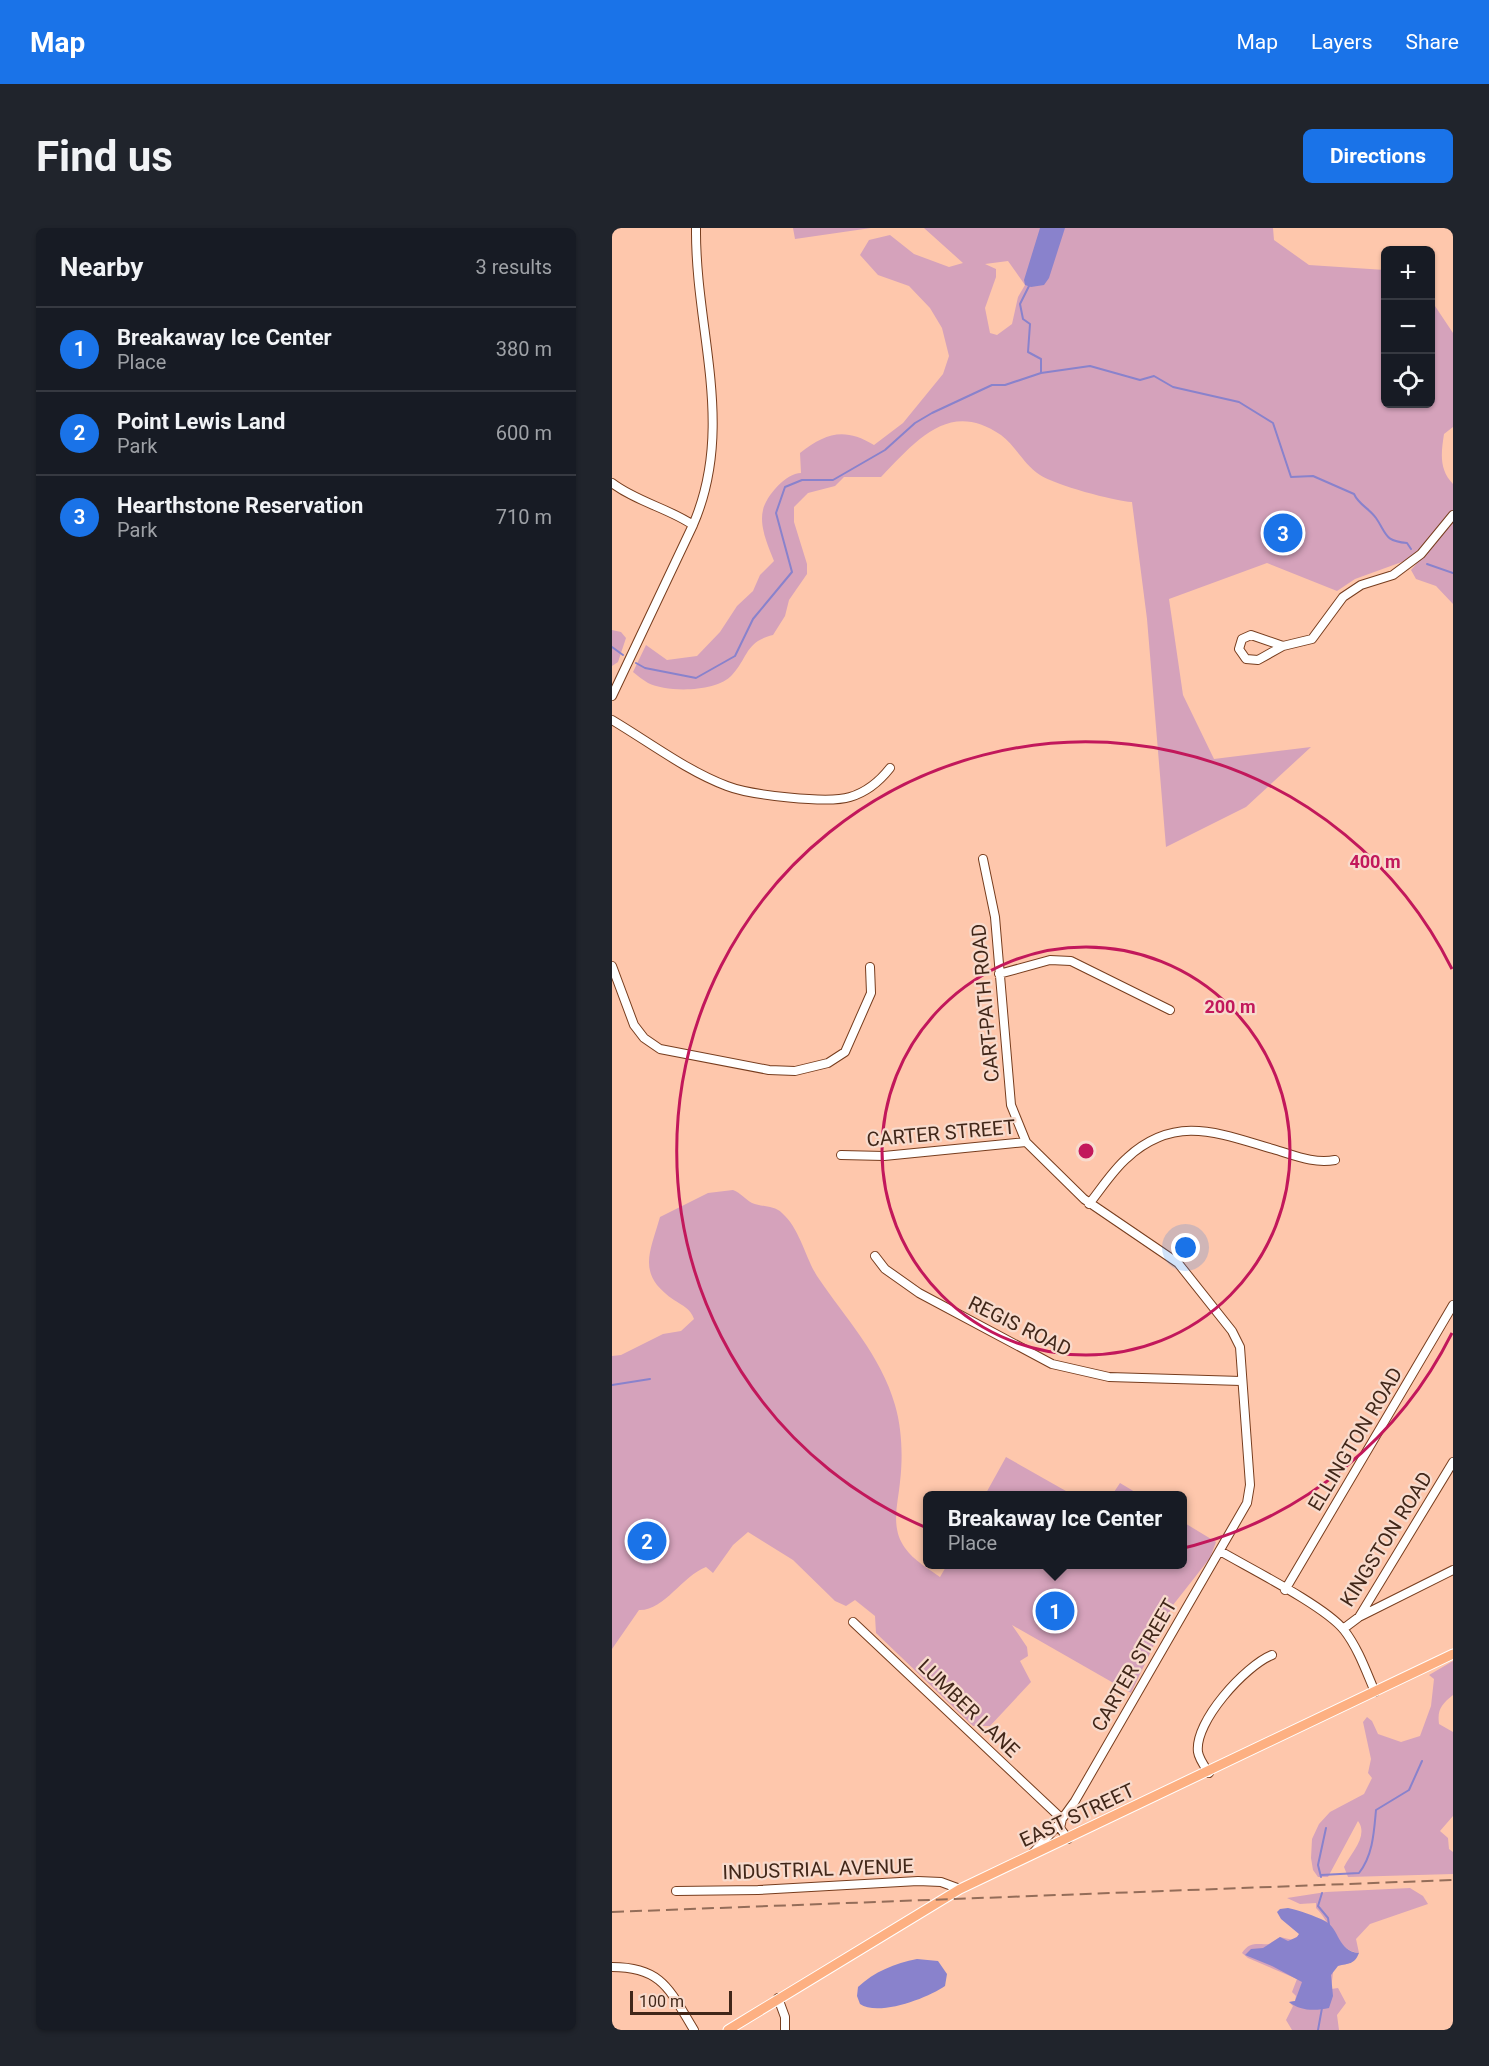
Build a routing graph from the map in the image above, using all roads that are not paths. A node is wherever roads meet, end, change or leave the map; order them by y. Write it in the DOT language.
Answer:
graph roads {
  1 [pos="696,228"];
  2 [pos="612,483"];
  3 [pos="1453,515"];
  4 [pos="693,525"];
  5 [pos="1283,646"];
  6 [pos="612,696"];
  7 [pos="612,720"];
  8 [pos="890,768"];
  9 [pos="983,859"];
  10 [pos="612,966"];
  11 [pos="870,967"];
  12 [pos="999,975"];
  13 [pos="1170,1010"];
  14 [pos="1026,1142"];
  15 [pos="841,1155"];
  16 [pos="1335,1160"];
  17 [pos="1089,1204"];
  18 [pos="875,1256"];
  19 [pos="1453,1305"];
  20 [pos="1241,1381"];
  21 [pos="1453,1462"];
  22 [pos="1220,1551"];
  23 [pos="1453,1570"];
  24 [pos="1285,1590"];
  25 [pos="1359,1617"];
  26 [pos="853,1622"];
  27 [pos="1343,1629"];
  28 [pos="1453,1654"];
  29 [pos="1272,1655"];
  30 [pos="1375,1692"];
  31 [pos="1209,1773"];
  32 [pos="1061,1821"];
  33 [pos="1068,1839"];
  34 [pos="1030,1856"];
  35 [pos="960,1889"];
  36 [pos="676,1891"];
  37 [pos="612,1967"];
  38 [pos="778,1998"];
  39 [pos="694,2030"];
  40 [pos="728,2030"];
  41 [pos="785,2030"];
  1 -- 4 [label="street"];
  2 -- 4 [label="street"];
  3 -- 5 [label="street"];
  4 -- 6 [label="street"];
  5 -- 5 [label="street"];
  7 -- 8 [label="street"];
  9 -- 12 [label="street, CART-PATH ROAD"];
  10 -- 11 [label="street"];
  12 -- 13 [label="street"];
  12 -- 14 [label="street, CART-PATH ROAD"];
  14 -- 15 [label="street, CARTER STREET"];
  14 -- 17 [label="street, CARTER STREET"];
  16 -- 17 [label="street"];
  17 -- 20 [label="street, CARTER STREET"];
  18 -- 20 [label="street, REGIS ROAD"];
  19 -- 24 [label="street, ELLINGTON ROAD"];
  20 -- 22 [label="street, CARTER STREET"];
  21 -- 25 [label="street, KINGSTON ROAD"];
  22 -- 24 [label="street"];
  22 -- 32 [label="street, CARTER STREET"];
  23 -- 25 [label="street"];
  24 -- 27 [label="street"];
  25 -- 27 [label="street, KINGSTON ROAD"];
  26 -- 32 [label="street, LUMBER LANE"];
  27 -- 30 [label="street"];
  28 -- 30 [label="main road, EAST STREET"];
  29 -- 31 [label="street"];
  30 -- 31 [label="main road, EAST STREET"];
  31 -- 33 [label="main road, EAST STREET"];
  32 -- 33 [label="street"];
  32 -- 34 [label="street, CARTER STREET"];
  33 -- 34 [label="main road, EAST STREET"];
  34 -- 35 [label="main road, EAST STREET"];
  35 -- 36 [label="street, INDUSTRIAL AVENUE"];
  35 -- 38 [label="main road, EAST STREET"];
  37 -- 39 [label="street"];
  38 -- 40 [label="main road, EAST STREET"];
  38 -- 41 [label="street"];
}
